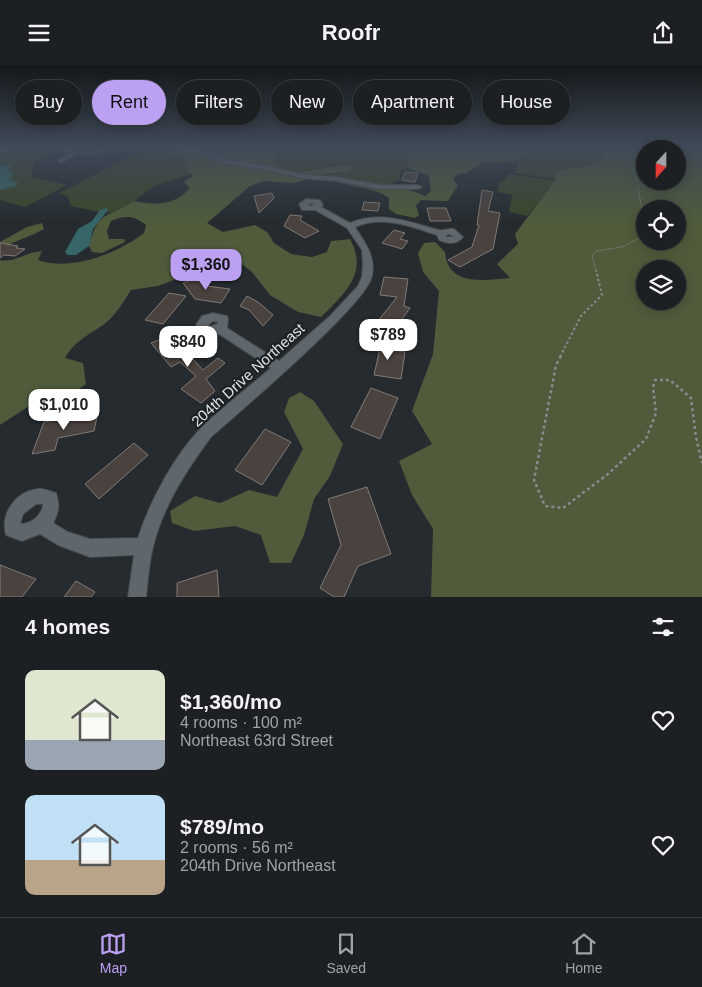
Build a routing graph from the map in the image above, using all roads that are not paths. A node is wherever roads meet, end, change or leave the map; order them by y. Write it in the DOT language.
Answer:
graph roads {
  1 [pos="281,172"];
  2 [pos="418,187"];
  3 [pos="316,208"];
  4 [pos="350,226"];
  5 [pos="441,233"];
  6 [pos="220,329"];
  7 [pos="279,367"];
  8 [pos="40,525"];
  9 [pos="144,546"];
  10 [pos="137,597"];
  1 -- 2 [label="street"];
  3 -- 4 [label="street, 204th Drive Northeast"];
  4 -- 5 [label="street"];
  4 -- 7 [label="street, 204th Drive Northeast"];
  6 -- 7 [label="street"];
  7 -- 9 [label="street, 204th Drive Northeast"];
  8 -- 9 [label="street"];
  9 -- 10 [label="street, 204th Drive Northeast"];
}
